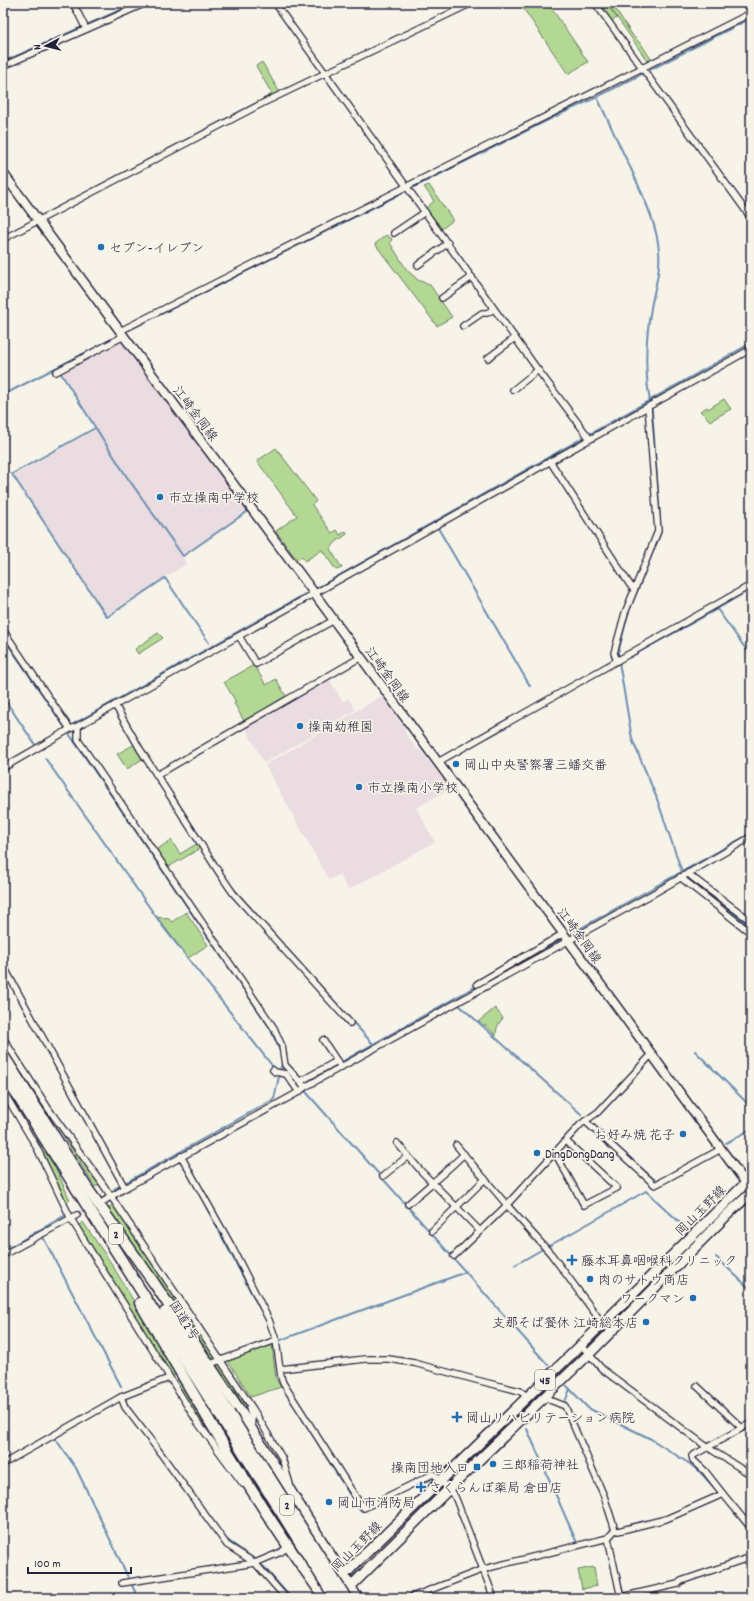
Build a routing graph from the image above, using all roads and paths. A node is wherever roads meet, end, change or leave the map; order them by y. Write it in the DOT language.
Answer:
graph roads {
  1 [pos="73,3"];
  2 [pos="146,3"];
  3 [pos="274,3"];
  4 [pos="472,3"];
  5 [pos="595,3"];
  6 [pos="751,13"];
  7 [pos="85,27"];
  8 [pos="3,66"];
  9 [pos="644,70"];
  10 [pos="325,73"];
  11 [pos="3,173"];
  12 [pos="409,189"];
  13 [pos="425,212"];
  14 [pos="751,218"];
  15 [pos="38,220"];
  16 [pos="394,233"];
  17 [pos="3,239"];
  18 [pos="448,243"];
  19 [pos="418,266"];
  20 [pos="472,277"];
  21 [pos="442,298"];
  22 [pos="494,309"];
  23 [pos="463,326"];
  24 [pos="122,334"];
  25 [pos="515,338"];
  26 [pos="751,349"];
  27 [pos="488,358"];
  28 [pos="538,370"];
  29 [pos="56,372"];
  30 [pos="513,390"];
  31 [pos="650,405"];
  32 [pos="588,437"];
  33 [pos="550,461"];
  34 [pos="751,586"];
  35 [pos="634,590"];
  36 [pos="315,594"];
  37 [pos="334,620"];
  38 [pos="3,630"];
  39 [pos="239,636"];
  40 [pos="361,657"];
  41 [pos="618,660"];
  42 [pos="114,705"];
  43 [pos="71,728"];
  44 [pos="438,762"];
  45 [pos="3,768"];
  46 [pos="157,775"];
  47 [pos="751,837"];
  48 [pos="684,875"];
  49 [pos="751,921"];
  50 [pos="751,933"];
  51 [pos="567,937"];
  52 [pos="3,965"];
  53 [pos="477,984"];
  54 [pos="350,1023"];
  55 [pos="3,1038"];
  56 [pos="323,1040"];
  57 [pos="652,1054"];
  58 [pos="3,1055"];
  59 [pos="339,1064"];
  60 [pos="278,1072"];
  61 [pos="3,1073"];
  62 [pos="302,1087"];
  63 [pos="3,1091"];
  64 [pos="585,1122"];
  65 [pos="566,1141"];
  66 [pos="397,1143"];
  67 [pos="456,1145"];
  68 [pos="721,1149"];
  69 [pos="555,1153"];
  70 [pos="464,1154"];
  71 [pos="181,1156"];
  72 [pos="408,1156"];
  73 [pos="383,1176"];
  74 [pos="485,1179"];
  75 [pos="82,1181"];
  76 [pos="433,1182"];
  77 [pos="124,1186"];
  78 [pos="750,1186"];
  79 [pos="111,1197"];
  80 [pos="104,1201"];
  81 [pos="408,1204"];
  82 [pos="506,1204"];
  83 [pos="456,1206"];
  84 [pos="74,1217"];
  85 [pos="432,1231"];
  86 [pos="480,1231"];
  87 [pos="3,1255"];
  88 [pos="454,1256"];
  89 [pos="128,1272"];
  90 [pos="603,1324"];
  91 [pos="276,1340"];
  92 [pos="581,1345"];
  93 [pos="589,1354"];
  94 [pos="220,1360"];
  95 [pos="213,1363"];
  96 [pos="281,1369"];
  97 [pos="232,1376"];
  98 [pos="179,1377"];
  99 [pos="170,1379"];
  100 [pos="697,1386"];
  101 [pos="546,1395"];
  102 [pos="528,1396"];
  103 [pos="121,1397"];
  104 [pos="225,1415"];
  105 [pos="751,1422"];
  106 [pos="742,1428"];
  107 [pos="251,1430"];
  108 [pos="708,1447"];
  109 [pos="3,1464"];
  110 [pos="751,1475"];
  111 [pos="441,1480"];
  112 [pos="449,1488"];
  113 [pos="721,1495"];
  114 [pos="297,1504"];
  115 [pos="751,1528"];
  116 [pos="615,1530"];
  117 [pos="282,1535"];
  118 [pos="608,1538"];
  119 [pos="289,1546"];
  120 [pos="751,1557"];
  121 [pos="255,1564"];
  122 [pos="482,1570"];
  123 [pos="344,1576"];
  124 [pos="122,1583"];
  125 [pos="350,1587"];
  126 [pos="413,1597"];
  127 [pos="623,1597"];
  128 [pos="286,1598"];
  129 [pos="327,1598"];
  130 [pos="339,1598"];
  131 [pos="346,1598"];
  132 [pos="357,1598"];
  133 [pos="494,1598"];
  1 -- 7 [label="street"];
  2 -- 7 [label="street"];
  3 -- 10 [label="street"];
  4 -- 10 [label="street"];
  5 -- 9 [label="street"];
  6 -- 9 [label="street"];
  7 -- 8 [label="street"];
  9 -- 12 [label="street"];
  9 -- 14 [label="street"];
  10 -- 12 [label="street"];
  10 -- 15 [label="street"];
  11 -- 15 [label="main road, 江崎金岡線"];
  12 -- 13 [label="street"];
  12 -- 24 [label="street"];
  13 -- 16 [label="street"];
  13 -- 18 [label="street"];
  15 -- 17 [label="street"];
  15 -- 24 [label="main road, 江崎金岡線"];
  18 -- 19 [label="street"];
  18 -- 20 [label="street"];
  20 -- 21 [label="street"];
  20 -- 22 [label="street"];
  22 -- 23 [label="street"];
  22 -- 25 [label="street"];
  24 -- 29 [label="street"];
  24 -- 36 [label="main road, 江崎金岡線"];
  25 -- 27 [label="street"];
  25 -- 28 [label="street"];
  26 -- 31 [label="street"];
  28 -- 30 [label="street"];
  28 -- 32 [label="street"];
  31 -- 32 [label="street"];
  31 -- 35 [label="street"];
  32 -- 33 [label="street"];
  33 -- 35 [label="street"];
  33 -- 36 [label="street"];
  34 -- 41 [label="street"];
  35 -- 41 [label="street"];
  36 -- 37 [label="main road, 江崎金岡線"];
  36 -- 39 [label="street"];
  37 -- 39 [label="street"];
  37 -- 40 [label="main road, 江崎金岡線"];
  38 -- 43 [label="street"];
  39 -- 42 [label="street"];
  40 -- 44 [label="main road, 江崎金岡線"];
  40 -- 46 [label="street"];
  41 -- 44 [label="street"];
  42 -- 43 [label="street"];
  42 -- 46 [label="street"];
  43 -- 45 [label="street"];
  43 -- 62 [label="street"];
  44 -- 51 [label="main road, 江崎金岡線"];
  46 -- 54 [label="street"];
  47 -- 48 [label="street"];
  48 -- 49 [label="street"];
  48 -- 50 [label="street"];
  48 -- 51 [label="street"];
  51 -- 53 [label="street"];
  51 -- 57 [label="main road, 江崎金岡線"];
  51 -- 59 [label="street"];
  52 -- 77 [label="street"];
  55 -- 79 [label="street"];
  56 -- 59 [label="street"];
  57 -- 64 [label="street"];
  57 -- 68 [label="main road, 江崎金岡線"];
  58 -- 75 [label="highway, 国道2号 / 2"];
  59 -- 62 [label="street"];
  60 -- 62 [label="street"];
  61 -- 89 [label="highway, 国道2号 / 2"];
  62 -- 71 [label="street"];
  63 -- 84 [label="street"];
  64 -- 65 [label="street"];
  64 -- 68 [label="street"];
  65 -- 69 [label="street"];
  65 -- 69 [label="street"];
  66 -- 72 [label="street"];
  67 -- 70 [label="street"];
  68 -- 78 [label="main road, 江崎金岡線"];
  69 -- 82 [label="street"];
  70 -- 74 [label="street"];
  70 -- 76 [label="street"];
  71 -- 77 [label="street"];
  71 -- 91 [label="street"];
  72 -- 73 [label="street"];
  72 -- 76 [label="street"];
  74 -- 82 [label="street"];
  74 -- 83 [label="street"];
  75 -- 104 [label="highway, 国道2号 / 2"];
  75 -- 107 [label="highway"];
  76 -- 81 [label="street"];
  76 -- 83 [label="street"];
  77 -- 79 [label="street"];
  78 -- 90 [label="main road, 岡山玉野線 / 45"];
  78 -- 93 [label="main road, 岡山玉野線 / 45"];
  79 -- 80 [label="street"];
  79 -- 94 [label="street"];
  82 -- 86 [label="street"];
  82 -- 90 [label="street"];
  83 -- 85 [label="street"];
  83 -- 86 [label="street"];
  84 -- 87 [label="street"];
  84 -- 99 [label="street"];
  86 -- 88 [label="street"];
  89 -- 104 [label="highway, 国道2号 / 2"];
  89 -- 117 [label="highway"];
  90 -- 92 [label="main road, 岡山玉野線 / 45"];
  91 -- 94 [label="street"];
  91 -- 96 [label="street"];
  92 -- 93 [label="street"];
  92 -- 102 [label="main road, 岡山玉野線 / 45"];
  93 -- 101 [label="main road, 岡山玉野線 / 45"];
  93 -- 108 [label="street"];
  94 -- 95 [label="street"];
  94 -- 97 [label="street"];
  96 -- 102 [label="street"];
  96 -- 111 [label="street"];
  97 -- 107 [label="street"];
  97 -- 114 [label="street"];
  98 -- 99 [label="street"];
  99 -- 103 [label="street"];
  99 -- 117 [label="street"];
  100 -- 106 [label="street"];
  101 -- 112 [label="main road, 岡山玉野線 / 45"];
  101 -- 116 [label="street"];
  102 -- 111 [label="main road, 岡山玉野線 / 45"];
  103 -- 109 [label="street"];
  103 -- 121 [label="street"];
  104 -- 129 [label="highway, 国道2号 / 2, bridge"];
  104 -- 131 [label="highway, 国道2号 / 2, bridge"];
  105 -- 106 [label="street"];
  106 -- 108 [label="street"];
  107 -- 114 [label="highway"];
  108 -- 110 [label="street"];
  108 -- 113 [label="street"];
  111 -- 112 [label="street"];
  111 -- 123 [label="main road, 岡山玉野線 / 45"];
  112 -- 122 [label="street"];
  112 -- 125 [label="main road, 岡山玉野線 / 45"];
  113 -- 115 [label="street"];
  113 -- 116 [label="street"];
  114 -- 123 [label="highway"];
  116 -- 118 [label="street"];
  117 -- 119 [label="highway"];
  118 -- 122 [label="street"];
  118 -- 127 [label="street"];
  119 -- 121 [label="street"];
  119 -- 129 [label="highway"];
  120 -- 127 [label="street"];
  121 -- 124 [label="street"];
  121 -- 128 [label="street"];
  122 -- 126 [label="street"];
  122 -- 133 [label="street"];
  123 -- 125 [label="highway"];
  123 -- 129 [label="main road, 岡山玉野線 / 45"];
  125 -- 130 [label="main road, 岡山玉野線 / 45"];
  125 -- 132 [label="highway"];
}
